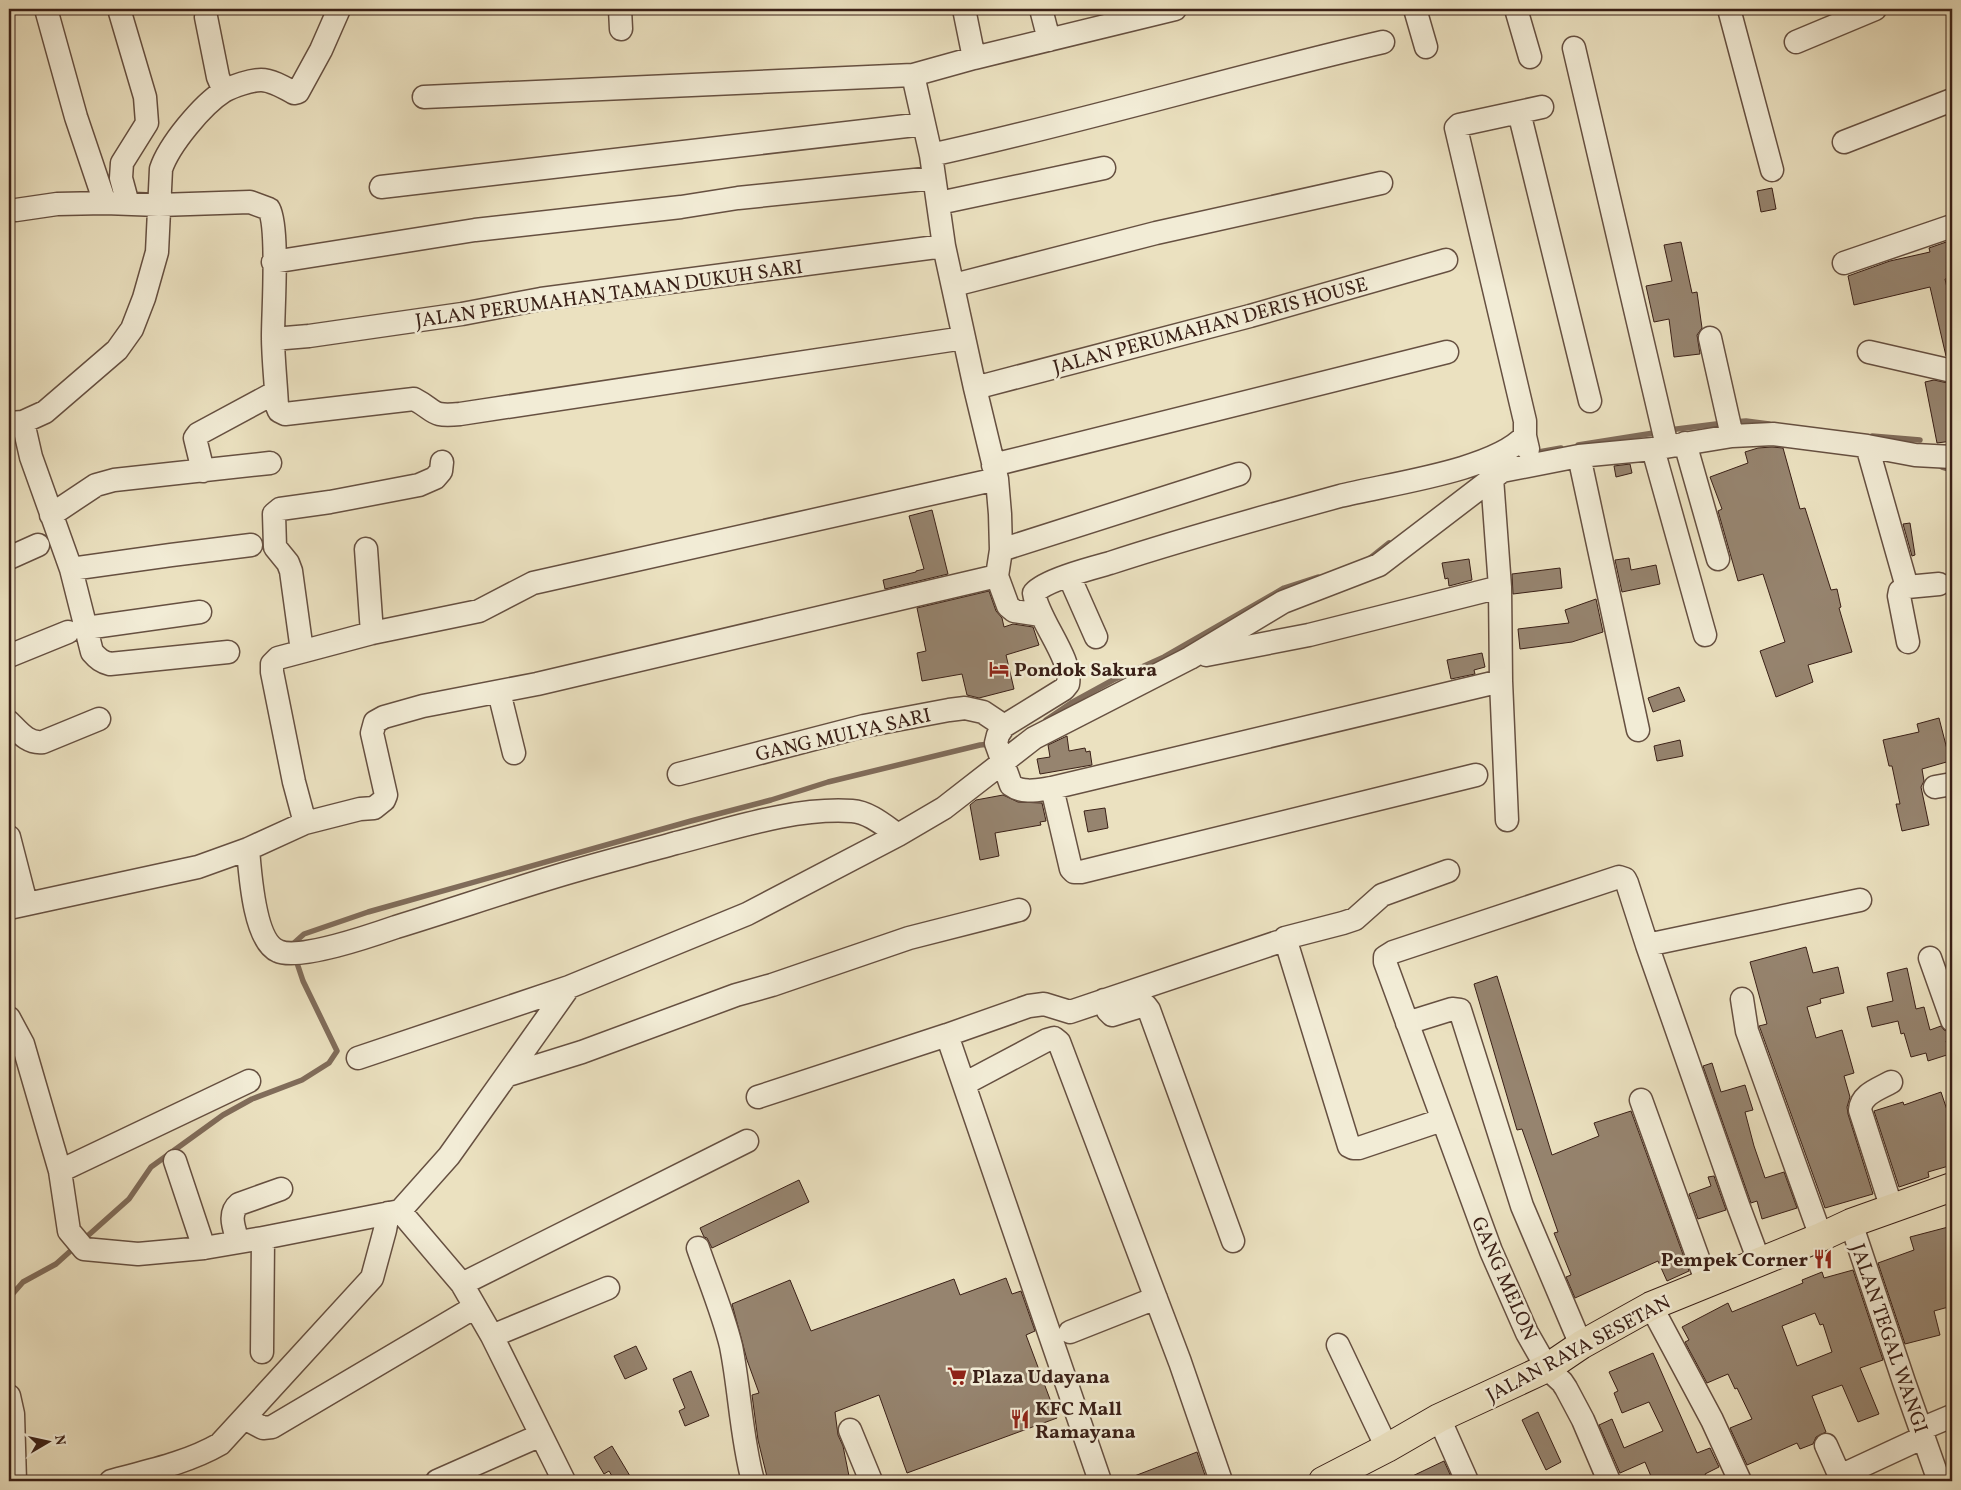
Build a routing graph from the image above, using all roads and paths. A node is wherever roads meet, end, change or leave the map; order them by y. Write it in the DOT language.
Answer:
graph roads {
  1 [pos="46,9"];
  2 [pos="119,9"];
  3 [pos="339,9"];
  4 [pos="964,9"];
  5 [pos="1041,9"];
  6 [pos="1175,9"];
  7 [pos="1415,9"];
  8 [pos="1516,9"];
  9 [pos="1729,9"];
  10 [pos="1875,9"];
  11 [pos="206,17"];
  12 [pos="1049,40"];
  13 [pos="1383,42"];
  14 [pos="1796,42"];
  15 [pos="1426,47"];
  16 [pos="1574,48"];
  17 [pos="1530,57"];
  18 [pos="974,58"];
  19 [pos="913,75"];
  20 [pos="224,91"];
  21 [pos="424,97"];
  22 [pos="1542,107"];
  23 [pos="1951,107"];
  24 [pos="1519,112"];
  25 [pos="924,124"];
  26 [pos="1844,142"];
  27 [pos="931,155"];
  28 [pos="1104,168"];
  29 [pos="1772,170"];
  30 [pos="934,178"];
  31 [pos="1381,183"];
  32 [pos="381,186"];
  33 [pos="105,203"];
  34 [pos="939,203"];
  35 [pos="128,204"];
  36 [pos="159,205"];
  37 [pos="16,210"];
  38 [pos="1952,226"];
  39 [pos="944,246"];
  40 [pos="1446,260"];
  41 [pos="274,262"];
  42 [pos="1844,262"];
  43 [pos="954,285"];
  44 [pos="964,338"];
  45 [pos="1710,338"];
  46 [pos="273,339"];
  47 [pos="1447,352"];
  48 [pos="1869,352"];
  49 [pos="1952,371"];
  50 [pos="975,388"];
  51 [pos="276,392"];
  52 [pos="1590,400"];
  53 [pos="16,423"];
  54 [pos="1730,428"];
  55 [pos="1667,440"];
  56 [pos="1867,446"];
  57 [pos="1528,451"];
  58 [pos="1579,456"];
  59 [pos="1952,457"];
  60 [pos="442,462"];
  61 [pos="270,463"];
  62 [pos="203,471"];
  63 [pos="995,472"];
  64 [pos="1239,474"];
  65 [pos="1492,478"];
  66 [pos="51,515"];
  67 [pos="38,545"];
  68 [pos="252,545"];
  69 [pos="366,549"];
  70 [pos="1001,550"];
  71 [pos="9,558"];
  72 [pos="1718,559"];
  73 [pos="71,569"];
  74 [pos="997,576"];
  75 [pos="1069,576"];
  76 [pos="1939,584"];
  77 [pos="1500,587"];
  78 [pos="1907,587"];
  79 [pos="200,612"];
  80 [pos="1041,615"];
  81 [pos="77,630"];
  82 [pos="372,633"];
  83 [pos="1705,635"];
  84 [pos="1096,637"];
  85 [pos="1908,642"];
  86 [pos="302,651"];
  87 [pos="228,652"];
  88 [pos="9,656"];
  89 [pos="1190,658"];
  90 [pos="1501,681"];
  91 [pos="499,692"];
  92 [pos="99,719"];
  93 [pos="9,722"];
  94 [pos="1638,730"];
  95 [pos="1001,747"];
  96 [pos="514,752"];
  97 [pos="679,774"];
  98 [pos="1476,775"];
  99 [pos="1052,788"];
  100 [pos="1506,820"];
  101 [pos="305,823"];
  102 [pos="898,835"];
  103 [pos="9,836"];
  104 [pos="248,849"];
  105 [pos="1448,870"];
  106 [pos="1860,900"];
  107 [pos="17,906"];
  108 [pos="1019,910"];
  109 [pos="1278,942"];
  110 [pos="1647,945"];
  111 [pos="1930,958"];
  112 [pos="569,987"];
  113 [pos="1742,999"];
  114 [pos="1104,1000"];
  115 [pos="9,1018"];
  116 [pos="1952,1020"];
  117 [pos="1407,1023"];
  118 [pos="947,1035"];
  119 [pos="358,1058"];
  120 [pos="508,1075"];
  121 [pos="248,1081"];
  122 [pos="1891,1082"];
  123 [pos="964,1084"];
  124 [pos="758,1097"];
  125 [pos="1641,1100"];
  126 [pos="1442,1120"];
  127 [pos="747,1141"];
  128 [pos="175,1162"];
  129 [pos="60,1171"];
  130 [pos="1952,1187"];
  131 [pos="281,1189"];
  132 [pos="1892,1209"];
  133 [pos="394,1212"];
  134 [pos="1851,1223"];
  135 [pos="1820,1237"];
  136 [pos="263,1238"];
  137 [pos="1232,1241"];
  138 [pos="238,1242"];
  139 [pos="204,1248"];
  140 [pos="698,1248"];
  141 [pos="1759,1261"];
  142 [pos="462,1284"];
  143 [pos="1707,1284"];
  144 [pos="608,1288"];
  145 [pos="1156,1298"];
  146 [pos="1651,1306"];
  147 [pos="475,1307"];
  148 [pos="1070,1332"];
  149 [pos="492,1336"];
  150 [pos="1338,1345"];
  151 [pos="1581,1345"];
  152 [pos="262,1352"];
  153 [pos="1547,1368"];
  154 [pos="9,1396"];
  155 [pos="1952,1416"];
  156 [pos="244,1418"];
  157 [pos="1439,1418"];
  158 [pos="850,1430"];
  159 [pos="1922,1433"];
  160 [pos="541,1436"];
  161 [pos="1826,1444"];
  162 [pos="1387,1448"];
  163 [pos="1841,1478"];
  164 [pos="14,1481"];
  165 [pos="111,1481"];
  166 [pos="437,1481"];
  167 [pos="564,1481"];
  168 [pos="753,1481"];
  169 [pos="871,1481"];
  170 [pos="1100,1481"];
  171 [pos="1220,1481"];
  172 [pos="1323,1481"];
  173 [pos="1466,1481"];
  174 [pos="1609,1481"];
  175 [pos="1740,1481"];
  176 [pos="1940,1481"];
  1 -- 33 [label="street"];
  2 -- 35 [label="street"];
  3 -- 20 [label="street"];
  4 -- 18 [label="street"];
  5 -- 12 [label="street"];
  6 -- 12 [label="street"];
  7 -- 15 [label="street"];
  8 -- 17 [label="street"];
  9 -- 29 [label="street"];
  10 -- 14 [label="street"];
  11 -- 20 [label="street"];
  12 -- 18 [label="street"];
  13 -- 27 [label="street"];
  16 -- 55 [label="street"];
  18 -- 19 [label="street"];
  19 -- 21 [label="street"];
  19 -- 25 [label="street"];
  20 -- 36 [label="street"];
  22 -- 24 [label="street"];
  23 -- 26 [label="street"];
  24 -- 52 [label="street"];
  24 -- 57 [label="street"];
  25 -- 27 [label="street"];
  25 -- 32 [label="street"];
  27 -- 30 [label="street"];
  28 -- 34 [label="street"];
  30 -- 34 [label="street"];
  30 -- 41 [label="street"];
  31 -- 43 [label="street"];
  33 -- 35 [label="street"];
  33 -- 37 [label="street"];
  34 -- 39 [label="street"];
  35 -- 36 [label="street"];
  36 -- 41 [label="street"];
  36 -- 53 [label="street"];
  38 -- 42 [label="street"];
  39 -- 43 [label="street"];
  39 -- 46 [label="street, JALAN PERUMAHAN TAMAN DUKUH SARI"];
  40 -- 50 [label="street, JALAN PERUMAHAN DERIS HOUSE"];
  41 -- 46 [label="street"];
  43 -- 44 [label="street"];
  44 -- 50 [label="street"];
  44 -- 51 [label="street"];
  45 -- 54 [label="street"];
  46 -- 51 [label="street"];
  47 -- 63 [label="street"];
  48 -- 49 [label="street"];
  50 -- 63 [label="street"];
  51 -- 62 [label="street"];
  53 -- 66 [label="street"];
  54 -- 55 [label="street"];
  54 -- 56 [label="street"];
  55 -- 58 [label="street"];
  55 -- 72 [label="street"];
  55 -- 83 [label="street"];
  56 -- 59 [label="street"];
  56 -- 78 [label="street"];
  57 -- 58 [label="street"];
  57 -- 65 [label="street"];
  57 -- 75 [label="street"];
  58 -- 94 [label="street"];
  60 -- 86 [label="street"];
  61 -- 62 [label="street"];
  62 -- 66 [label="street"];
  63 -- 70 [label="street"];
  63 -- 82 [label="street"];
  64 -- 70 [label="street"];
  65 -- 77 [label="street"];
  65 -- 89 [label="street"];
  66 -- 73 [label="street"];
  67 -- 71 [label="street"];
  68 -- 73 [label="street"];
  69 -- 82 [label="street"];
  70 -- 74 [label="street"];
  73 -- 81 [label="street"];
  74 -- 80 [label="street"];
  74 -- 91 [label="street"];
  75 -- 80 [label="street"];
  75 -- 84 [label="street"];
  76 -- 78 [label="street"];
  77 -- 89 [label="street"];
  77 -- 90 [label="street"];
  78 -- 85 [label="street"];
  79 -- 81 [label="street"];
  80 -- 95 [label="street"];
  81 -- 87 [label="street"];
  81 -- 88 [label="street"];
  82 -- 86 [label="street"];
  86 -- 101 [label="street"];
  89 -- 95 [label="street"];
  90 -- 99 [label="street"];
  90 -- 100 [label="street"];
  91 -- 96 [label="street"];
  91 -- 101 [label="street"];
  92 -- 93 [label="street"];
  95 -- 97 [label="street, GANG MULYA SARI"];
  95 -- 99 [label="street"];
  95 -- 102 [label="street"];
  98 -- 99 [label="street"];
  101 -- 104 [label="street"];
  102 -- 104 [label="street"];
  102 -- 112 [label="street"];
  103 -- 107 [label="street"];
  104 -- 107 [label="street"];
  105 -- 126 [label="street"];
  106 -- 110 [label="street"];
  108 -- 120 [label="street"];
  109 -- 114 [label="street"];
  110 -- 117 [label="street, GANG MELON"];
  110 -- 141 [label="street"];
  111 -- 116 [label="street"];
  112 -- 119 [label="street"];
  112 -- 120 [label="street"];
  113 -- 135 [label="street"];
  114 -- 118 [label="street"];
  114 -- 137 [label="street"];
  115 -- 129 [label="street"];
  117 -- 126 [label="street, GANG MELON"];
  117 -- 151 [label="street"];
  118 -- 123 [label="street"];
  118 -- 124 [label="street"];
  120 -- 133 [label="street"];
  121 -- 129 [label="street"];
  122 -- 132 [label="street"];
  123 -- 145 [label="street"];
  123 -- 170 [label="street"];
  125 -- 143 [label="street"];
  126 -- 153 [label="street, GANG MELON"];
  127 -- 142 [label="street"];
  128 -- 139 [label="street"];
  129 -- 139 [label="street"];
  130 -- 132 [label="main road, JALAN RAYA SESETAN"];
  131 -- 138 [label="street"];
  132 -- 134 [label="main road, JALAN RAYA SESETAN"];
  133 -- 136 [label="street"];
  133 -- 142 [label="street"];
  133 -- 156 [label="street"];
  134 -- 135 [label="main road, JALAN RAYA SESETAN"];
  134 -- 159 [label="street, JALAN TEGAL WANGI"];
  135 -- 141 [label="main road, JALAN RAYA SESETAN"];
  136 -- 138 [label="street"];
  136 -- 152 [label="street"];
  138 -- 139 [label="street"];
  140 -- 168 [label="street"];
  141 -- 143 [label="main road, JALAN RAYA SESETAN"];
  142 -- 147 [label="street"];
  143 -- 146 [label="main road, JALAN RAYA SESETAN"];
  144 -- 149 [label="street"];
  145 -- 148 [label="street"];
  145 -- 171 [label="street"];
  146 -- 151 [label="main road, JALAN RAYA SESETAN"];
  146 -- 175 [label="street"];
  147 -- 149 [label="street"];
  147 -- 156 [label="street"];
  149 -- 160 [label="street"];
  150 -- 162 [label="street"];
  151 -- 153 [label="main road, JALAN RAYA SESETAN"];
  153 -- 157 [label="main road, JALAN RAYA SESETAN"];
  153 -- 174 [label="street, GANG MELON"];
  154 -- 164 [label="street"];
  155 -- 159 [label="street"];
  156 -- 165 [label="street"];
  157 -- 162 [label="main road, JALAN RAYA SESETAN"];
  157 -- 173 [label="street"];
  158 -- 169 [label="street"];
  159 -- 163 [label="street"];
  159 -- 176 [label="street, JALAN TEGAL WANGI"];
  160 -- 166 [label="street"];
  160 -- 167 [label="street"];
  161 -- 163 [label="street"];
  162 -- 172 [label="main road, JALAN RAYA SESETAN"];
}
